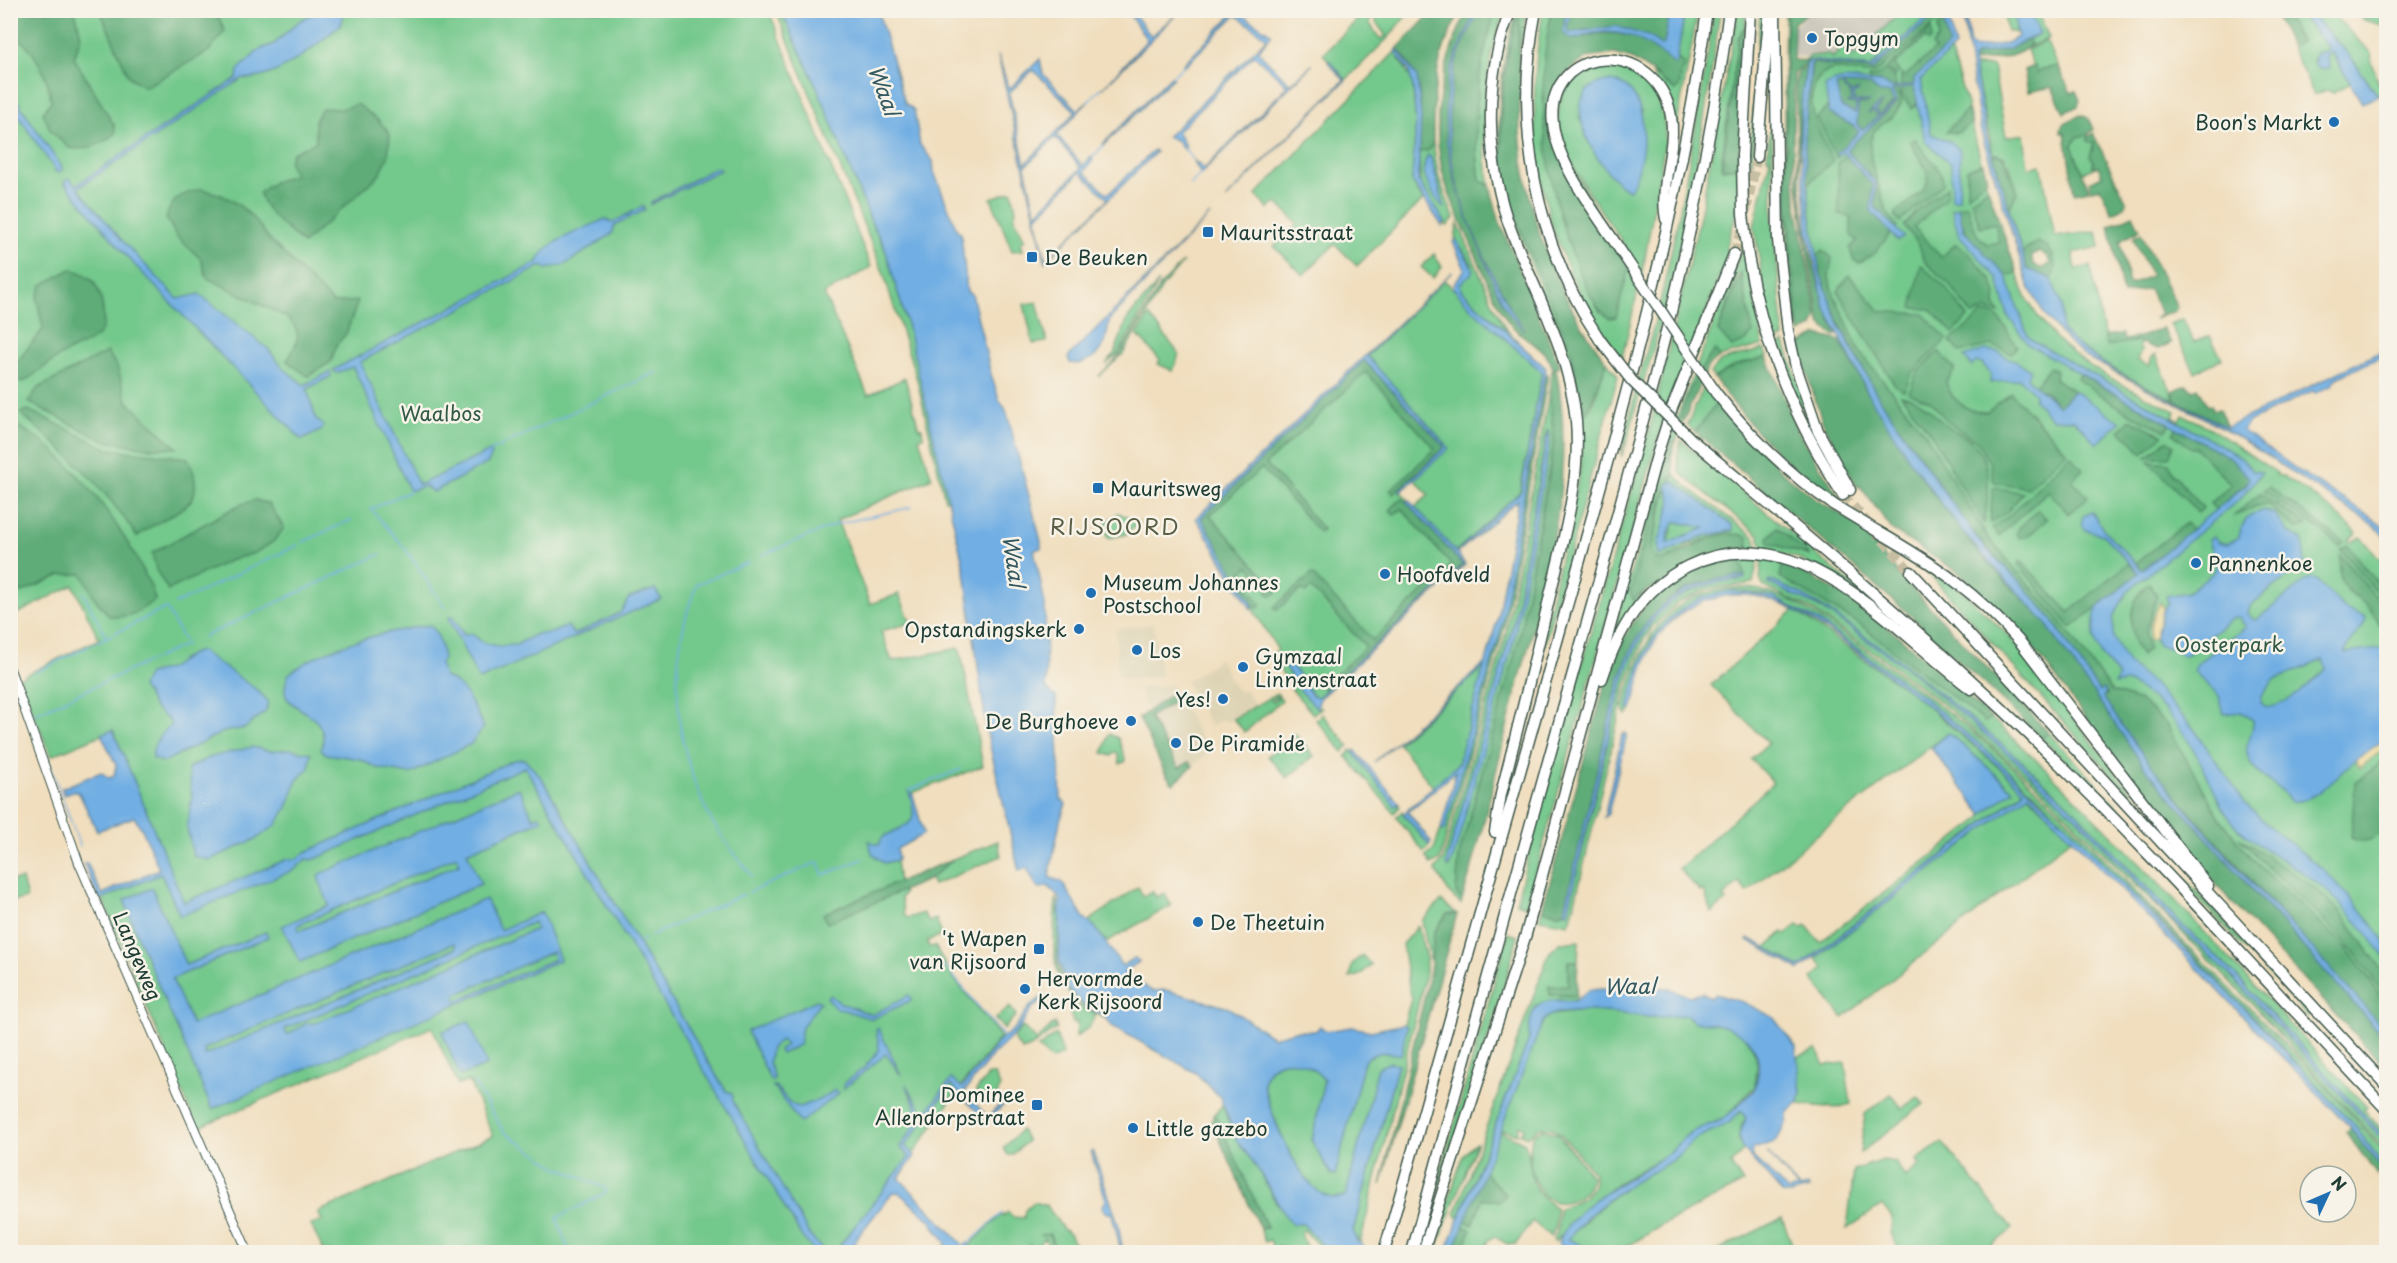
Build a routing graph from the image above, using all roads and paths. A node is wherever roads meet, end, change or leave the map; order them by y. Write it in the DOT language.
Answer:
graph roads {
  1 [pos="1511,10"];
  2 [pos="1536,10"];
  3 [pos="1707,10"];
  4 [pos="1729,10"];
  5 [pos="1750,10"];
  6 [pos="1770,10"];
  7 [pos="1775,10"];
  8 [pos="1757,157"];
  9 [pos="1668,225"];
  10 [pos="1734,254"];
  11 [pos="1911,572"];
  12 [pos="10,669"];
  13 [pos="1584,721"];
  14 [pos="2019,725"];
  15 [pos="1489,874"];
  16 [pos="2226,914"];
  17 [pos="2386,1085"];
  18 [pos="2386,1109"];
  19 [pos="1384,1251"];
  20 [pos="248,1252"];
  21 [pos="1412,1252"];
  22 [pos="1423,1252"];
  1 -- 15 [label="highway"];
  2 -- 14 [label="highway, bridge"];
  3 -- 9 [label="highway"];
  4 -- 21 [label="highway"];
  5 -- 7 [label="highway, bridge"];
  6 -- 8 [label="highway"];
  9 -- 15 [label="highway"];
  9 -- 16 [label="highway, bridge"];
  10 -- 13 [label="highway"];
  11 -- 16 [label="highway"];
  12 -- 20 [label="main road, Langeweg"];
  13 -- 14 [label="highway"];
  13 -- 22 [label="highway"];
  14 -- 18 [label="highway"];
  15 -- 19 [label="highway"];
  16 -- 17 [label="highway"];
}
